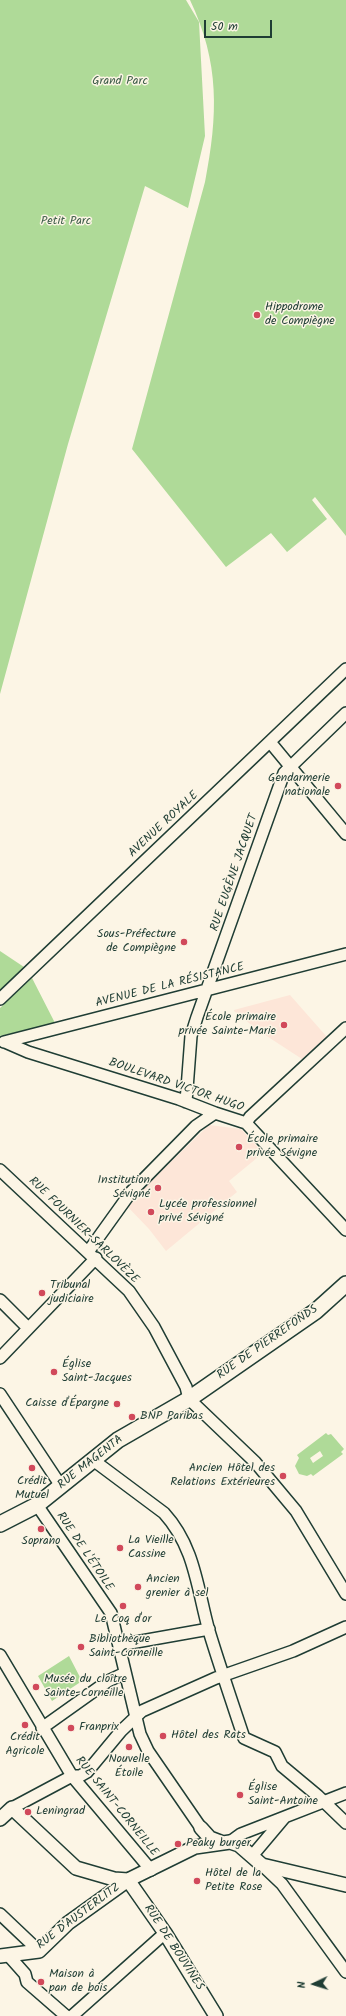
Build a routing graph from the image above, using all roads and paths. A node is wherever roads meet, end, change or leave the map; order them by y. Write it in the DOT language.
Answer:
graph roads {
  1 [pos="346,669"];
  2 [pos="346,714"];
  3 [pos="270,742"];
  4 [pos="290,767"];
  5 [pos="346,834"];
  6 [pos="346,954"];
  7 [pos="207,990"];
  8 [pos="0,998"];
  9 [pos="346,1028"];
  10 [pos="3,1042"];
  11 [pos="189,1103"];
  12 [pos="215,1113"];
  13 [pos="246,1123"];
  14 [pos="196,1126"];
  15 [pos="0,1170"];
  16 [pos="346,1230"];
  17 [pos="92,1255"];
  18 [pos="346,1284"];
  19 [pos="0,1300"];
  20 [pos="28,1328"];
  21 [pos="0,1358"];
  22 [pos="0,1394"];
  23 [pos="189,1399"];
  24 [pos="94,1460"];
  25 [pos="61,1486"];
  26 [pos="38,1505"];
  27 [pos="0,1524"];
  28 [pos="346,1594"];
  29 [pos="346,1627"];
  30 [pos="209,1629"];
  31 [pos="119,1645"];
  32 [pos="0,1656"];
  33 [pos="125,1673"];
  34 [pos="224,1677"];
  35 [pos="136,1715"];
  36 [pos="42,1728"];
  37 [pos="72,1776"];
  38 [pos="346,1793"];
  39 [pos="323,1802"];
  40 [pos="12,1808"];
  41 [pos="285,1817"];
  42 [pos="0,1819"];
  43 [pos="346,1823"];
  44 [pos="201,1828"];
  45 [pos="226,1843"];
  46 [pos="195,1848"];
  47 [pos="257,1861"];
  48 [pos="151,1870"];
  49 [pos="291,1873"];
  50 [pos="128,1880"];
  51 [pos="282,1884"];
  52 [pos="346,1885"];
  53 [pos="0,1914"];
  54 [pos="165,1933"];
  55 [pos="39,1951"];
  56 [pos="5,1956"];
  57 [pos="346,1972"];
  58 [pos="66,2016"];
  59 [pos="72,2016"];
  60 [pos="216,2016"];
  1 -- 3 [label="street, AVENUE ROYALE"];
  2 -- 4 [label="street, RUE EUGÈNE JACQUET"];
  3 -- 4 [label="street"];
  3 -- 8 [label="street, AVENUE ROYALE"];
  4 -- 5 [label="street"];
  4 -- 7 [label="street, RUE EUGÈNE JACQUET"];
  6 -- 7 [label="street, AVENUE DE LA RÉSISTANCE"];
  7 -- 10 [label="street, AVENUE DE LA RÉSISTANCE"];
  7 -- 11 [label="street, RUE EUGÈNE JACQUET"];
  9 -- 13 [label="street"];
  10 -- 11 [label="street, BOULEVARD VICTOR HUGO"];
  11 -- 12 [label="street, BOULEVARD VICTOR HUGO"];
  11 -- 14 [label="street, RUE EUGÈNE JACQUET"];
  12 -- 13 [label="street, BOULEVARD VICTOR HUGO"];
  12 -- 14 [label="street"];
  13 -- 16 [label="street, BOULEVARD VICTOR HUGO"];
  14 -- 17 [label="street"];
  15 -- 17 [label="street, RUE FOURNIER-SARLOVÈZE"];
  17 -- 20 [label="street"];
  17 -- 23 [label="street, RUE FOURNIER-SARLOVÈZE"];
  18 -- 23 [label="main road, RUE DE PIERREFONDS"];
  19 -- 20 [label="street"];
  20 -- 21 [label="street"];
  22 -- 25 [label="street"];
  23 -- 24 [label="main road, RUE MAGENTA"];
  23 -- 28 [label="street"];
  24 -- 25 [label="main road, RUE MAGENTA"];
  24 -- 30 [label="street"];
  25 -- 26 [label="main road, RUE MAGENTA"];
  26 -- 27 [label="main road, RUE MAGENTA"];
  26 -- 31 [label="street, RUE DE L'ÉTOILE"];
  29 -- 34 [label="street"];
  30 -- 31 [label="street"];
  30 -- 34 [label="street"];
  31 -- 33 [label="street, RUE DE L'ÉTOILE"];
  32 -- 36 [label="street, RUE SAINT-CORNEILLE"];
  33 -- 35 [label="street, RUE DE L'ÉTOILE"];
  33 -- 36 [label="street"];
  34 -- 35 [label="street"];
  34 -- 39 [label="street"];
  35 -- 37 [label="street"];
  35 -- 44 [label="street, RUE DE L'ÉTOILE"];
  36 -- 37 [label="street, RUE SAINT-CORNEILLE"];
  37 -- 40 [label="street"];
  37 -- 48 [label="street, RUE SAINT-CORNEILLE"];
  38 -- 39 [label="street"];
  39 -- 41 [label="street"];
  39 -- 43 [label="street"];
  40 -- 42 [label="street"];
  40 -- 50 [label="street"];
  41 -- 45 [label="street"];
  41 -- 47 [label="street"];
  44 -- 45 [label="street"];
  44 -- 46 [label="street"];
  45 -- 46 [label="street, RUE D'AUSTERLITZ"];
  45 -- 47 [label="street"];
  46 -- 48 [label="street, RUE D'AUSTERLITZ"];
  47 -- 49 [label="street"];
  47 -- 51 [label="street"];
  48 -- 50 [label="street, RUE D'AUSTERLITZ"];
  49 -- 51 [label="street"];
  49 -- 52 [label="street"];
  50 -- 54 [label="street, RUE DE BOUVINES"];
  50 -- 55 [label="street, RUE D'AUSTERLITZ"];
  51 -- 57 [label="street"];
  53 -- 55 [label="street"];
  54 -- 59 [label="street"];
  54 -- 60 [label="street, RUE DE BOUVINES"];
  55 -- 56 [label="street, RUE D'AUSTERLITZ"];
  56 -- 58 [label="street"];
}
